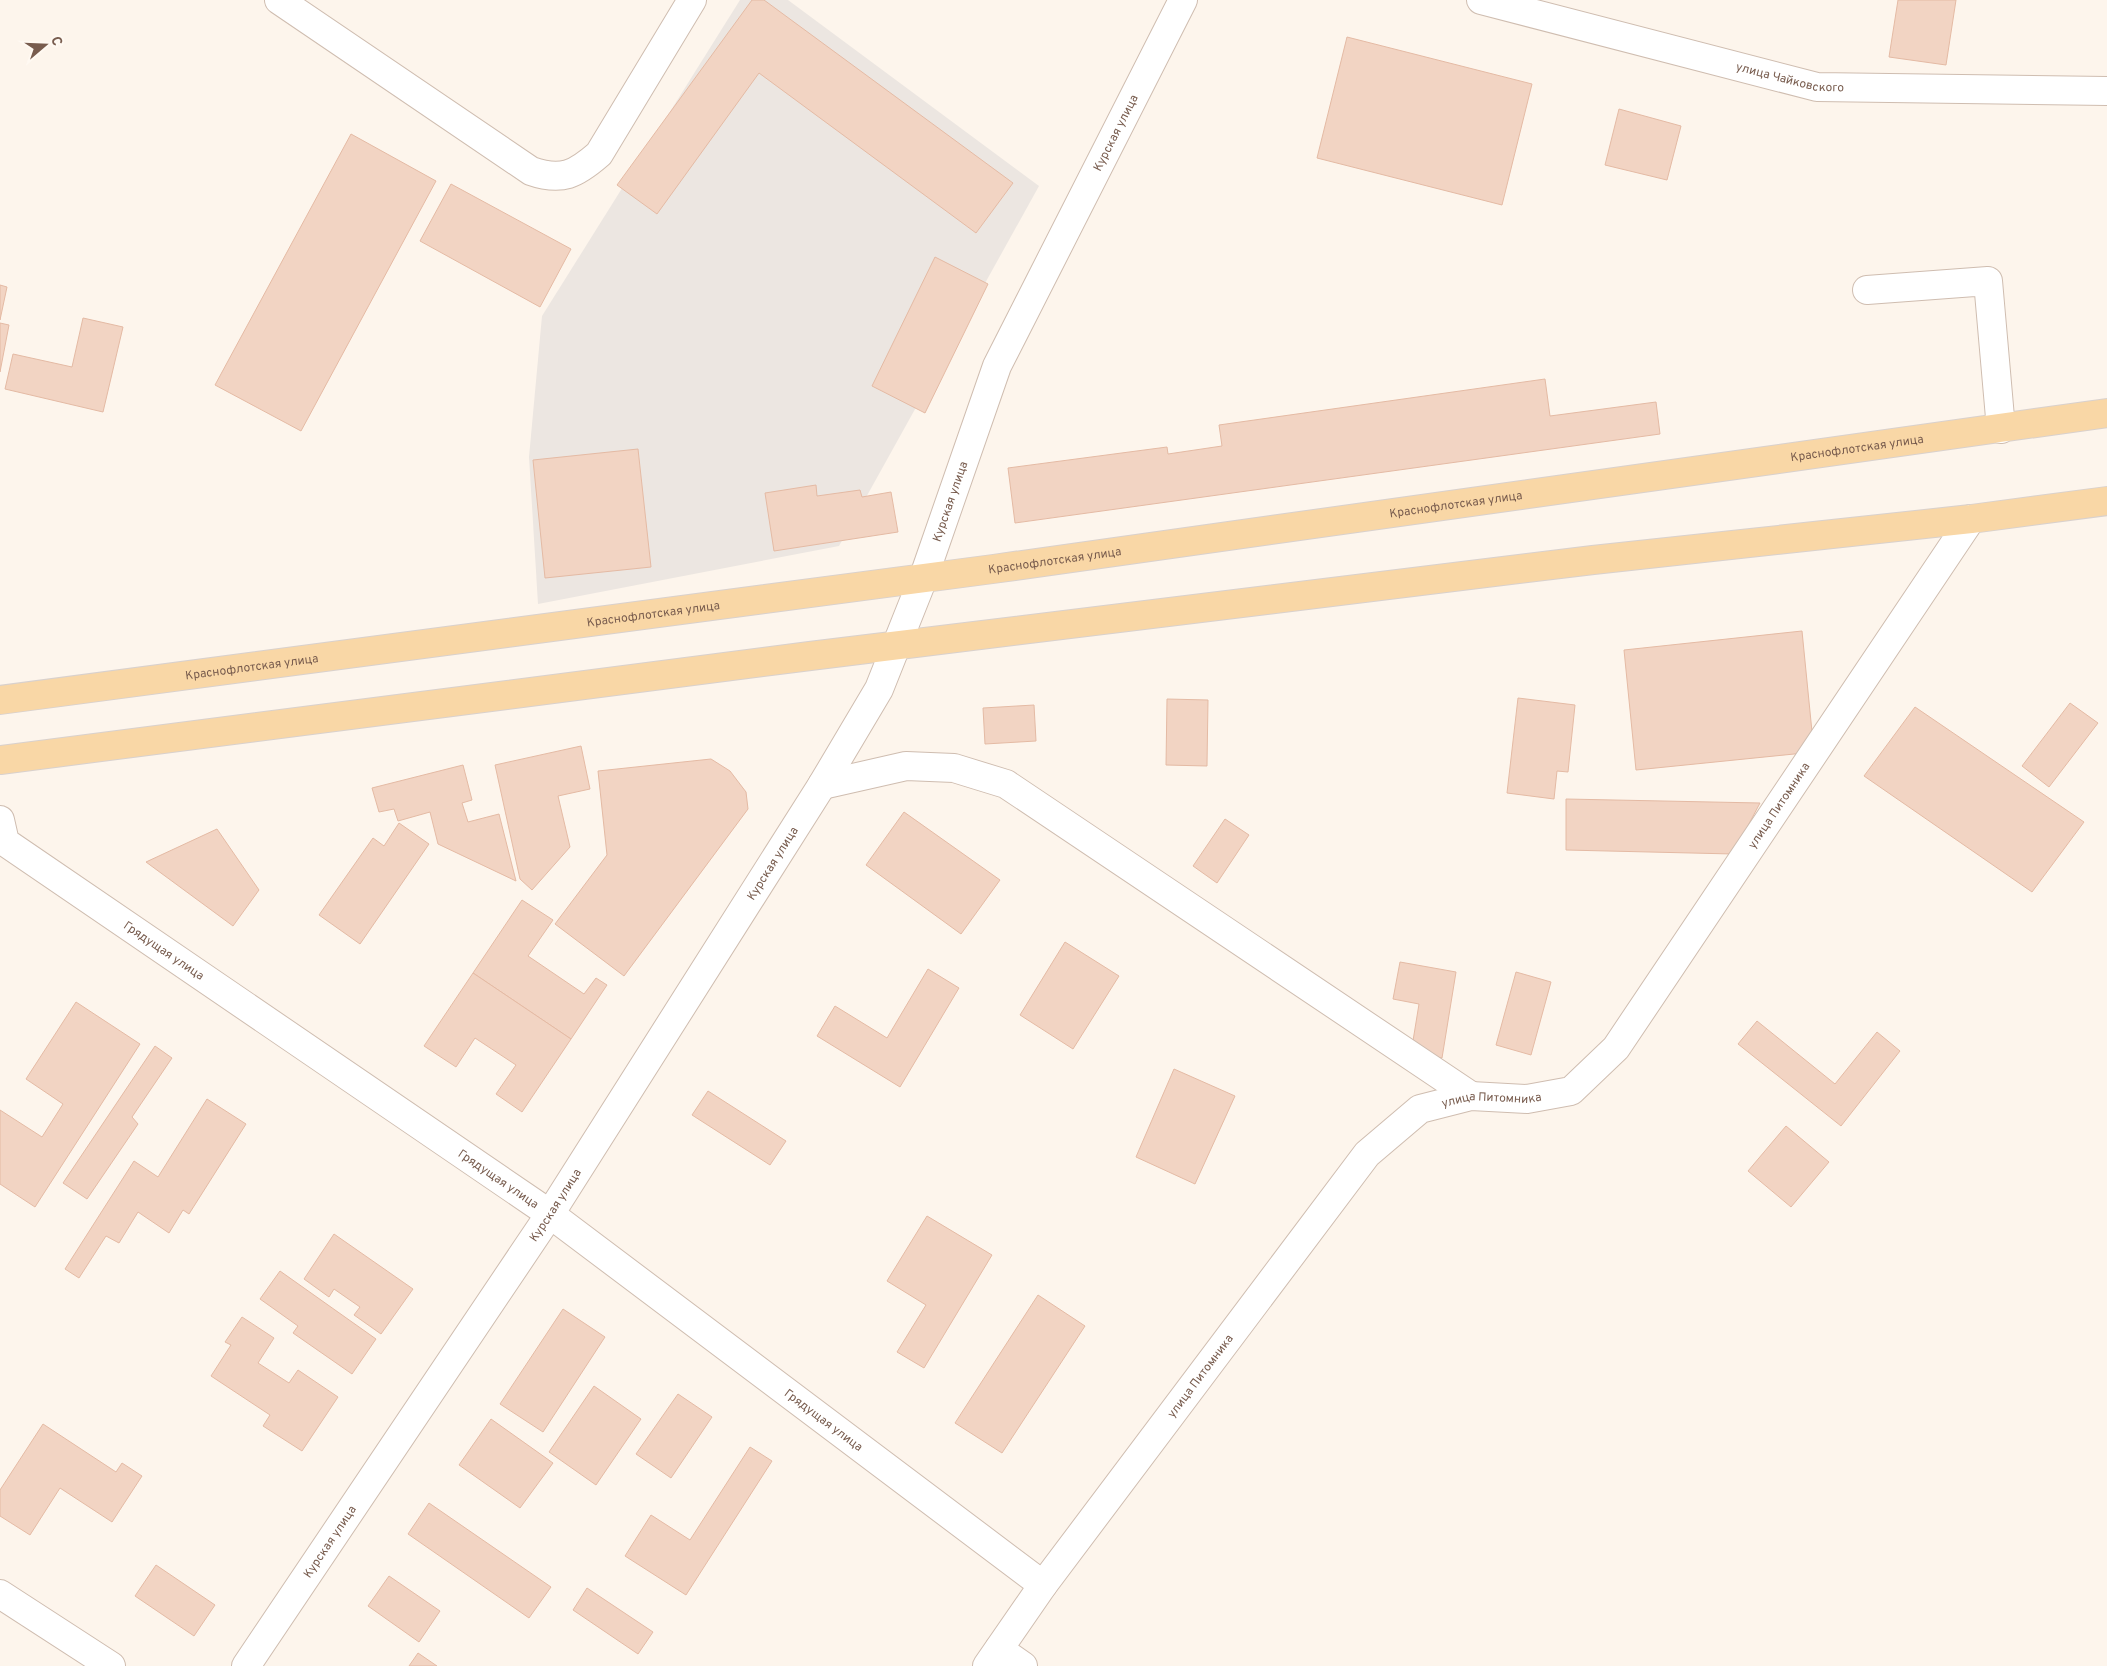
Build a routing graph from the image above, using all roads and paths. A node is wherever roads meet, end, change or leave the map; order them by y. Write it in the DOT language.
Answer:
graph roads {
  1 [pos="279,0"];
  2 [pos="692,0"];
  3 [pos="1183,0"];
  4 [pos="1481,0"];
  5 [pos="2107,92"];
  6 [pos="1867,290"];
  7 [pos="2107,413"];
  8 [pos="2001,429"];
  9 [pos="2107,501"];
  10 [pos="1971,519"];
  11 [pos="924,576"];
  12 [pos="898,645"];
  13 [pos="0,700"];
  14 [pos="0,760"];
  15 [pos="822,785"];
  16 [pos="0,820"];
  17 [pos="1471,1096"];
  18 [pos="550,1214"];
  19 [pos="1043,1585"];
  20 [pos="0,1594"];
  21 [pos="993,1657"];
  22 [pos="111,1666"];
  23 [pos="246,1666"];
  24 [pos="1023,1666"];
  1 -- 2 [label="street"];
  3 -- 11 [label="street, Курская улица"];
  4 -- 5 [label="street, улица Чайковского"];
  6 -- 8 [label="street"];
  7 -- 8 [label="main road, Краснофлотская улица"];
  8 -- 11 [label="main road, Краснофлотская улица"];
  9 -- 10 [label="main road"];
  10 -- 12 [label="main road"];
  10 -- 17 [label="street, улица Питомника"];
  11 -- 12 [label="street, Курская улица"];
  11 -- 13 [label="main road, Краснофлотская улица"];
  12 -- 14 [label="main road"];
  12 -- 15 [label="street, Курская улица"];
  15 -- 17 [label="street"];
  15 -- 18 [label="street, Курская улица"];
  16 -- 18 [label="street, Грядущая улица"];
  17 -- 19 [label="street, улица Питомника"];
  18 -- 19 [label="street, Грядущая улица"];
  18 -- 23 [label="street, Курская улица"];
  19 -- 21 [label="street, улица Питомника"];
  20 -- 22 [label="street"];
  21 -- 24 [label="street"];
}
